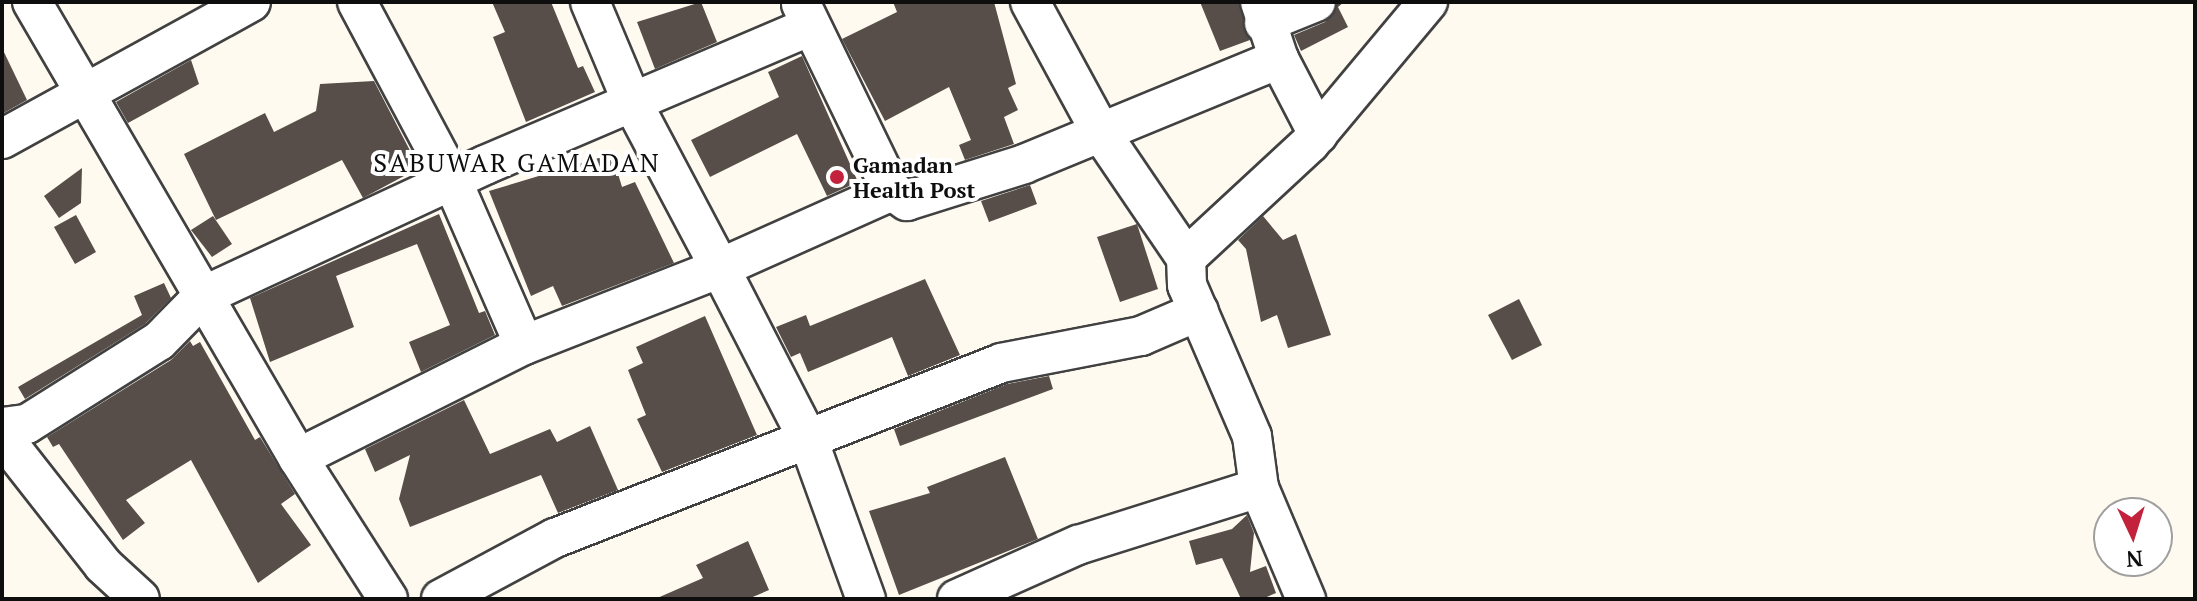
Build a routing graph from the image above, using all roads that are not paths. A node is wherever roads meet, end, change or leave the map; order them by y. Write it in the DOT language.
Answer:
graph roads {
  1 [pos="18,2"];
  2 [pos="32,2"];
  3 [pos="251,2"];
  4 [pos="357,2"];
  5 [pos="590,2"];
  6 [pos="1030,2"];
  7 [pos="1316,2"];
  8 [pos="1428,2"];
  9 [pos="2,12"];
  10 [pos="1262,12"];
  11 [pos="806,14"];
  12 [pos="1279,59"];
  13 [pos="88,96"];
  14 [pos="632,102"];
  15 [pos="1101,133"];
  16 [pos="1318,134"];
  17 [pos="2,139"];
  18 [pos="452,180"];
  19 [pos="892,191"];
  20 [pos="1186,258"];
  21 [pos="720,268"];
  22 [pos="203,296"];
  23 [pos="1199,311"];
  24 [pos="524,345"];
  25 [pos="2,427"];
  26 [pos="2,436"];
  27 [pos="808,439"];
  28 [pos="298,458"];
  29 [pos="1259,488"];
  30 [pos="140,599"];
  31 [pos="388,599"];
  32 [pos="441,599"];
  33 [pos="866,599"];
  34 [pos="957,599"];
  35 [pos="1306,599"];
  1 -- 9 [label="street"];
  2 -- 13 [label="street"];
  3 -- 13 [label="street"];
  4 -- 18 [label="street"];
  5 -- 14 [label="street"];
  6 -- 15 [label="street"];
  7 -- 10 [label="street"];
  8 -- 16 [label="street"];
  10 -- 12 [label="street"];
  11 -- 14 [label="street"];
  11 -- 19 [label="street"];
  12 -- 15 [label="street"];
  12 -- 16 [label="street"];
  13 -- 17 [label="street"];
  13 -- 22 [label="street"];
  14 -- 18 [label="street"];
  14 -- 21 [label="street"];
  15 -- 19 [label="street"];
  15 -- 20 [label="street"];
  16 -- 20 [label="street"];
  18 -- 22 [label="street"];
  18 -- 24 [label="street"];
  19 -- 21 [label="street"];
  20 -- 23 [label="street"];
  21 -- 24 [label="street"];
  21 -- 27 [label="street"];
  22 -- 25 [label="street"];
  22 -- 28 [label="street"];
  23 -- 27 [label="street"];
  23 -- 29 [label="street"];
  24 -- 28 [label="street"];
  26 -- 30 [label="street"];
  27 -- 32 [label="street"];
  27 -- 33 [label="street"];
  28 -- 31 [label="street"];
  29 -- 34 [label="street"];
  29 -- 35 [label="street"];
}
